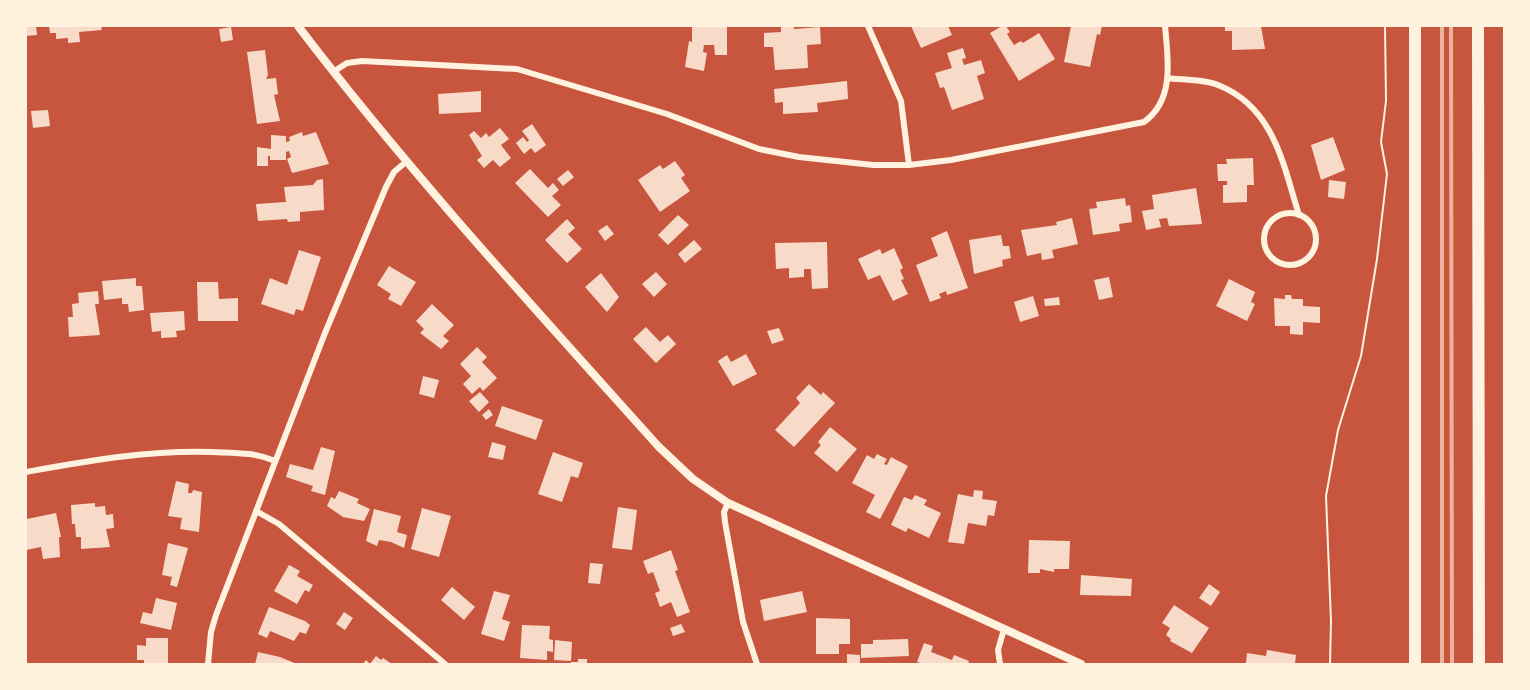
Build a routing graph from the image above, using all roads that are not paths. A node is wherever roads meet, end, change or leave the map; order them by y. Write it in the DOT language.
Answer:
graph roads {
  1 [pos="298,26"];
  2 [pos="868,26"];
  3 [pos="1166,26"];
  4 [pos="1415,26"];
  5 [pos="1478,26"];
  6 [pos="333,72"];
  7 [pos="1167,78"];
  8 [pos="407,160"];
  9 [pos="909,165"];
  10 [pos="1299,214"];
  11 [pos="275,461"];
  12 [pos="26,472"];
  13 [pos="728,503"];
  14 [pos="256,511"];
  15 [pos="1004,629"];
  16 [pos="208,664"];
  17 [pos="445,664"];
  18 [pos="757,664"];
  19 [pos="1000,664"];
  20 [pos="1081,664"];
  21 [pos="1415,664"];
  22 [pos="1479,664"];
  1 -- 6 [label="street"];
  2 -- 9 [label="street"];
  3 -- 7 [label="street"];
  4 -- 21 [label="highway"];
  5 -- 22 [label="highway"];
  6 -- 8 [label="street"];
  6 -- 9 [label="street"];
  7 -- 9 [label="street"];
  7 -- 10 [label="street"];
  8 -- 11 [label="street"];
  8 -- 13 [label="street"];
  10 -- 10 [label="street"];
  11 -- 12 [label="street"];
  11 -- 14 [label="street"];
  13 -- 15 [label="street"];
  13 -- 18 [label="street"];
  14 -- 16 [label="street"];
  14 -- 17 [label="street"];
  15 -- 19 [label="street"];
  15 -- 20 [label="street"];
}
